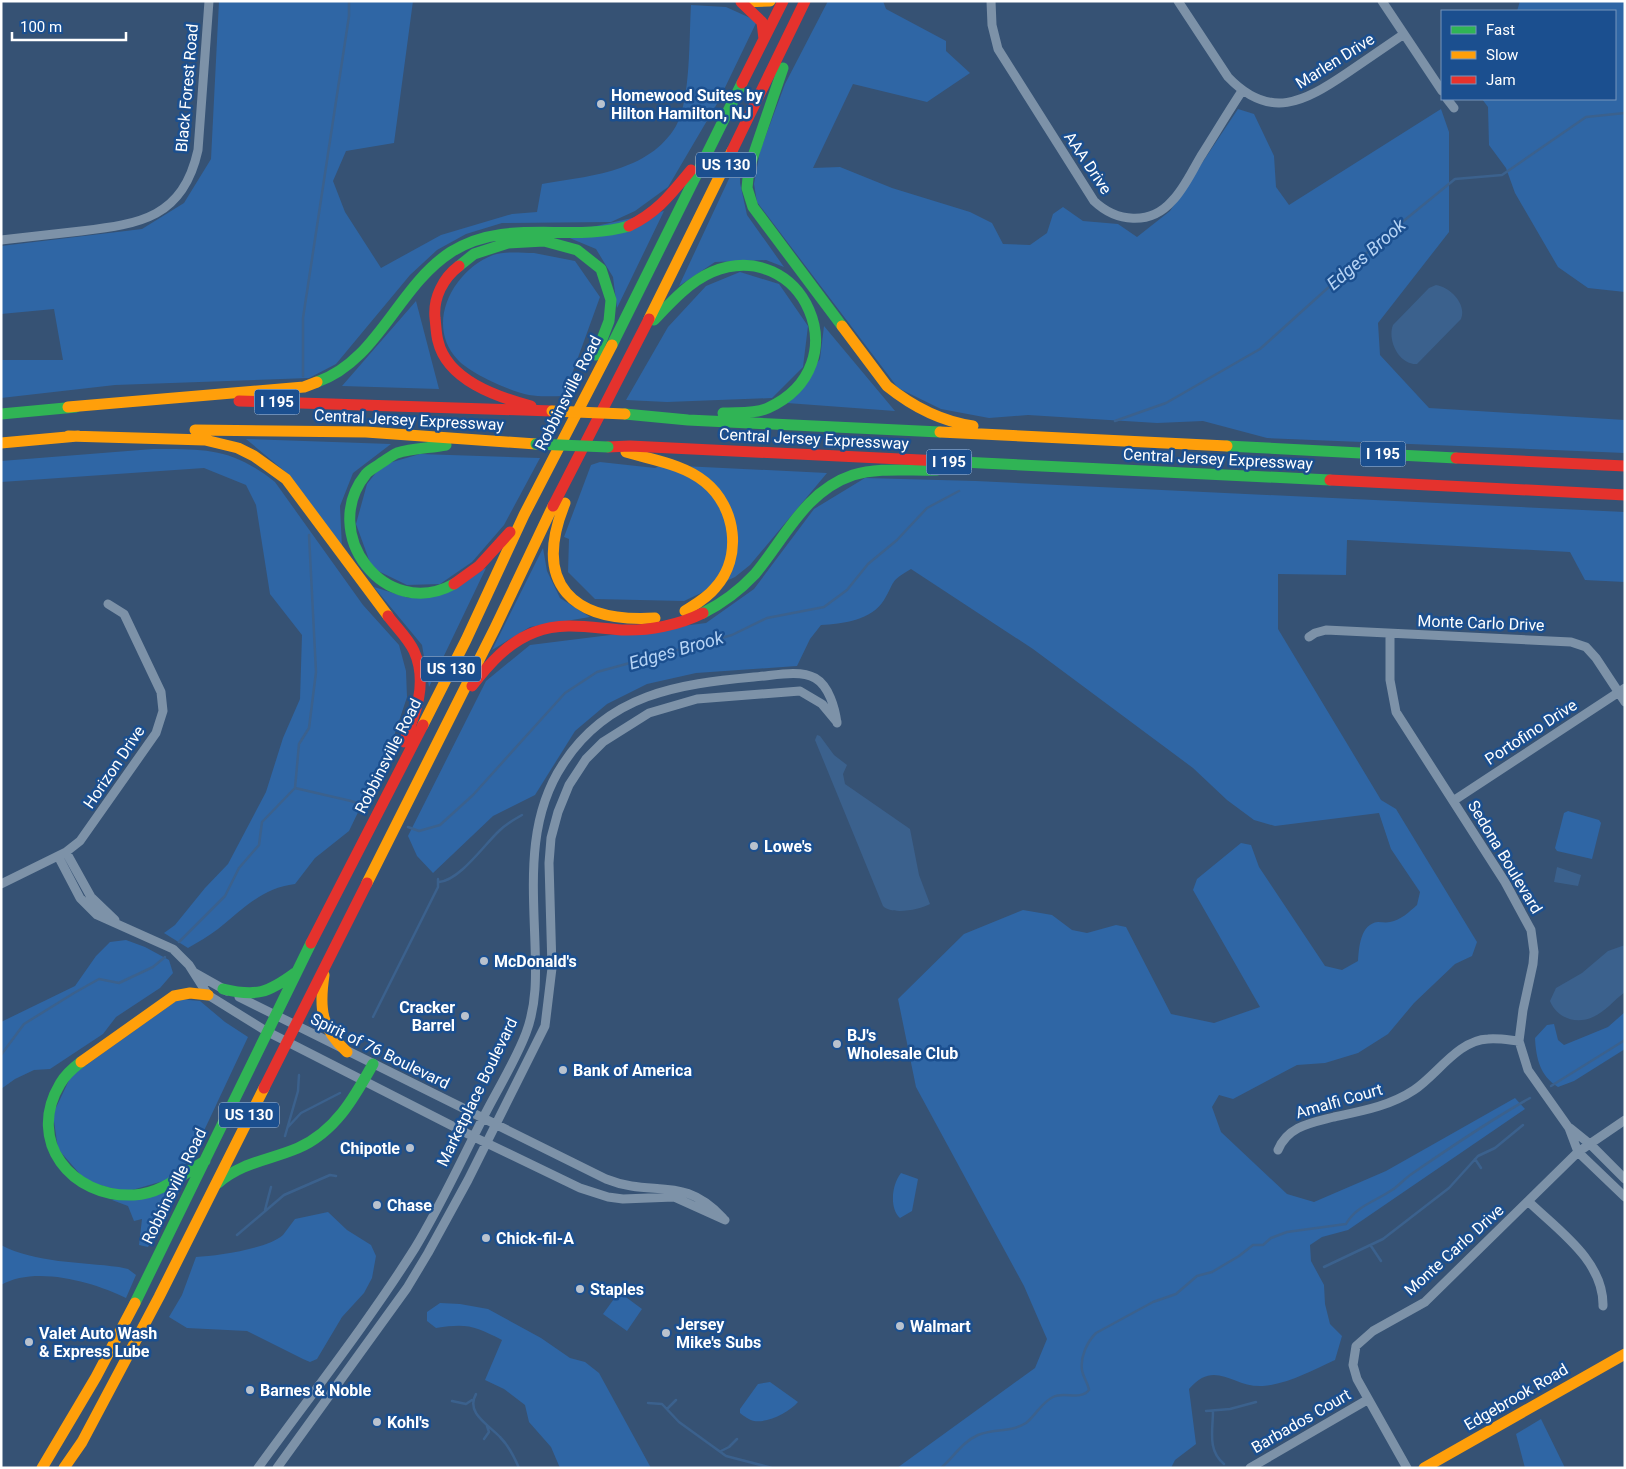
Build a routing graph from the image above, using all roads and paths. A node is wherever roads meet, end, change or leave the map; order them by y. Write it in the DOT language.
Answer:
graph roads {
  1 [pos="209,1"];
  2 [pos="740,1"];
  3 [pos="770,1"];
  4 [pos="783,1"];
  5 [pos="991,1"];
  6 [pos="1178,1"];
  7 [pos="1382,1"];
  8 [pos="805,2"];
  9 [pos="1404,34"];
  10 [pos="764,39"];
  11 [pos="1441,90"];
  12 [pos="1242,91"];
  13 [pos="1448,100"];
  14 [pos="1454,108"];
  15 [pos="704,156"];
  16 [pos="1,240"];
  17 [pos="646,328"];
  18 [pos="68,407"];
  19 [pos="579,408"];
  20 [pos="552,411"];
  21 [pos="1,414"];
  22 [pos="624,414"];
  23 [pos="68,436"];
  24 [pos="1129,442"];
  25 [pos="1,443"];
  26 [pos="536,444"];
  27 [pos="608,447"];
  28 [pos="577,462"];
  29 [pos="1625,466"];
  30 [pos="1290,478"];
  31 [pos="1625,495"];
  32 [pos="524,515"];
  33 [pos="108,604"];
  34 [pos="1390,634"];
  35 [pos="1309,637"];
  36 [pos="1622,690"];
  37 [pos="1625,702"];
  38 [pos="454,708"];
  39 [pos="1453,801"];
  40 [pos="373,821"];
  41 [pos="66,852"];
  42 [pos="58,856"];
  43 [pos="1,884"];
  44 [pos="119,923"];
  45 [pos="327,961"];
  46 [pos="296,972"];
  47 [pos="195,973"];
  48 [pos="223,988"];
  49 [pos="208,995"];
  50 [pos="274,1015"];
  51 [pos="294,1026"];
  52 [pos="266,1031"];
  53 [pos="286,1041"];
  54 [pos="1519,1041"];
  55 [pos="347,1052"];
  56 [pos="373,1064"];
  57 [pos="364,1081"];
  58 [pos="483,1118"];
  59 [pos="1625,1120"];
  60 [pos="496,1124"];
  61 [pos="1569,1128"];
  62 [pos="474,1137"];
  63 [pos="486,1143"];
  64 [pos="1591,1145"];
  65 [pos="1278,1150"];
  66 [pos="1578,1152"];
  67 [pos="205,1161"];
  68 [pos="1625,1179"];
  69 [pos="212,1189"];
  70 [pos="1625,1197"];
  71 [pos="1529,1202"];
  72 [pos="1603,1306"];
  73 [pos="1625,1354"];
  74 [pos="1367,1400"];
  75 [pos="1399,1456"];
  76 [pos="65,1467"];
  77 [pos="42,1468"];
  78 [pos="258,1468"];
  79 [pos="277,1468"];
  80 [pos="1250,1468"];
  81 [pos="1402,1468"];
  82 [pos="1408,1468"];
  83 [pos="1424,1468"];
  1 -- 16 [label="street, Black Forest Road"];
  2 -- 3 [label="main road"];
  2 -- 10 [label="main road"];
  4 -- 10 [label="main road, Robbinsville Road / US 130"];
  5 -- 12 [label="street, AAA Drive"];
  6 -- 12 [label="street, Marlen Drive"];
  7 -- 9 [label="street"];
  8 -- 17 [label="main road, US 130"];
  8 -- 24 [label="main road"];
  9 -- 11 [label="street"];
  9 -- 12 [label="street, Marlen Drive"];
  10 -- 15 [label="main road, Robbinsville Road / US 130"];
  13 -- 14 [label="street"];
  15 -- 18 [label="main road"];
  15 -- 19 [label="main road, Robbinsville Road / US 130"];
  17 -- 22 [label="main road"];
  17 -- 28 [label="main road, US 130"];
  18 -- 20 [label="main road, Central Jersey Expressway / I 195"];
  18 -- 21 [label="main road, Central Jersey Expressway / I 195"];
  19 -- 20 [label="main road"];
  19 -- 32 [label="main road, Robbinsville Road / US 130"];
  20 -- 22 [label="main road, Central Jersey Expressway / I 195, bridge"];
  22 -- 24 [label="main road, Central Jersey Expressway / I 195"];
  23 -- 25 [label="main road, Central Jersey Expressway / I 195"];
  23 -- 26 [label="main road, Central Jersey Expressway / I 195"];
  23 -- 40 [label="main road"];
  24 -- 29 [label="main road, Central Jersey Expressway / I 195"];
  26 -- 27 [label="main road, Central Jersey Expressway / I 195, bridge"];
  26 -- 32 [label="main road"];
  27 -- 28 [label="main road"];
  27 -- 30 [label="main road, Central Jersey Expressway / I 195"];
  28 -- 38 [label="main road, US 130"];
  30 -- 31 [label="main road, Central Jersey Expressway / I 195"];
  30 -- 38 [label="main road"];
  32 -- 40 [label="main road, Robbinsville Road / US 130"];
  33 -- 41 [label="street, Horizon Drive"];
  34 -- 35 [label="street, Monte Carlo Drive"];
  34 -- 36 [label="street, Monte Carlo Drive"];
  34 -- 39 [label="street, Sedona Boulevard"];
  36 -- 37 [label="street, Monte Carlo Drive"];
  36 -- 39 [label="street, Portofino Drive"];
  38 -- 45 [label="main road, US 130"];
  39 -- 54 [label="street, Sedona Boulevard"];
  40 -- 46 [label="main road, Robbinsville Road / US 130"];
  41 -- 42 [label="street, Horizon Drive"];
  41 -- 44 [label="street"];
  42 -- 43 [label="street, Horizon Drive"];
  42 -- 44 [label="street"];
  44 -- 47 [label="street"];
  45 -- 51 [label="main road, US 130"];
  45 -- 55 [label="main road"];
  46 -- 48 [label="main road"];
  46 -- 50 [label="main road, Robbinsville Road / US 130"];
  47 -- 48 [label="street, Spirit of 76 Boulevard"];
  47 -- 49 [label="street"];
  48 -- 50 [label="street, Spirit of 76 Boulevard"];
  49 -- 52 [label="street, Spirit of 76 Boulevard"];
  49 -- 67 [label="main road"];
  50 -- 51 [label="street, Spirit of 76 Boulevard"];
  50 -- 52 [label="main road, Robbinsville Road / US 130"];
  51 -- 53 [label="main road, US 130"];
  51 -- 55 [label="street, Spirit of 76 Boulevard"];
  52 -- 53 [label="street, Spirit of 76 Boulevard"];
  52 -- 67 [label="main road, Robbinsville Road / US 130"];
  53 -- 57 [label="street, Spirit of 76 Boulevard"];
  53 -- 69 [label="main road, US 130"];
  54 -- 61 [label="street, Sedona Boulevard"];
  54 -- 65 [label="street, Amalfi Court"];
  55 -- 56 [label="street, Spirit of 76 Boulevard"];
  56 -- 57 [label="main road"];
  56 -- 58 [label="street, Spirit of 76 Boulevard"];
  57 -- 62 [label="street, Spirit of 76 Boulevard"];
  57 -- 69 [label="main road"];
  58 -- 60 [label="street, Spirit of 76 Boulevard"];
  58 -- 60 [label="street, Marketplace Boulevard"];
  58 -- 62 [label="street, Marketplace Boulevard"];
  59 -- 64 [label="street, Monte Carlo Drive"];
  60 -- 63 [label="street, Marketplace Boulevard"];
  60 -- 63 [label="street, Spirit of 76 Boulevard"];
  61 -- 64 [label="street, Sedona Boulevard"];
  61 -- 66 [label="street, Sedona Boulevard"];
  62 -- 63 [label="street, Spirit of 76 Boulevard"];
  62 -- 78 [label="street, Marketplace Boulevard"];
  63 -- 79 [label="street, Marketplace Boulevard"];
  64 -- 66 [label="street, Monte Carlo Drive"];
  64 -- 68 [label="street, Sedona Boulevard"];
  66 -- 70 [label="street, Sedona Boulevard"];
  66 -- 71 [label="street, Monte Carlo Drive"];
  67 -- 77 [label="main road, Robbinsville Road / US 130"];
  69 -- 76 [label="main road, US 130"];
  71 -- 72 [label="street"];
  71 -- 74 [label="street, Monte Carlo Drive"];
  73 -- 83 [label="main road, Edgebrook Road"];
  74 -- 75 [label="street, Monte Carlo Drive"];
  74 -- 80 [label="street, Barbados Court"];
  75 -- 81 [label="street"];
  75 -- 82 [label="street"];
}
